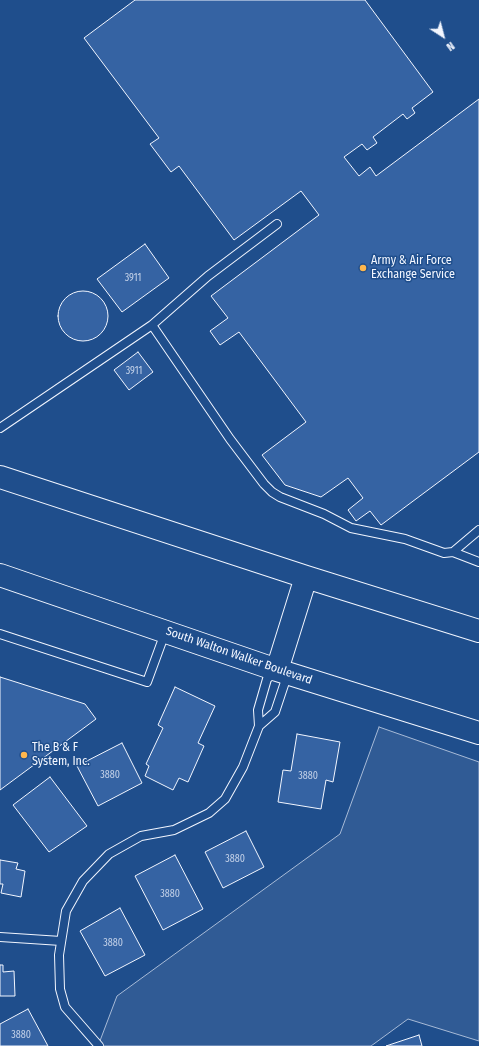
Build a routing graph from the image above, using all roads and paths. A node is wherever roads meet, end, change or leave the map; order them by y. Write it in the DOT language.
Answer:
graph roads {
  1 [pos="277,224"];
  2 [pos="152,325"];
  3 [pos="0,428"];
  4 [pos="0,477"];
  5 [pos="479,530"];
  6 [pos="452,552"];
  7 [pos="479,562"];
  8 [pos="0,575"];
  9 [pos="306,577"];
  10 [pos="479,631"];
  11 [pos="166,632"];
  12 [pos="0,634"];
  13 [pos="277,670"];
  14 [pos="259,726"];
  15 [pos="479,733"];
  16 [pos="0,937"];
  17 [pos="61,941"];
  18 [pos="99,1046"];
  1 -- 2 [label="lane"];
  2 -- 3 [label="lane"];
  2 -- 6 [label="lane"];
  4 -- 9 [label="main road"];
  5 -- 6 [label="lane"];
  6 -- 7 [label="lane"];
  8 -- 11 [label="main road, South Walton Walker Boulevard"];
  9 -- 10 [label="main road"];
  9 -- 13 [label="main road"];
  11 -- 12 [label="lane"];
  11 -- 13 [label="main road, South Walton Walker Boulevard"];
  13 -- 14 [label="lane"];
  13 -- 14 [label="lane"];
  13 -- 15 [label="main road, South Walton Walker Boulevard"];
  14 -- 17 [label="lane"];
  16 -- 17 [label="lane"];
  17 -- 18 [label="lane"];
}
